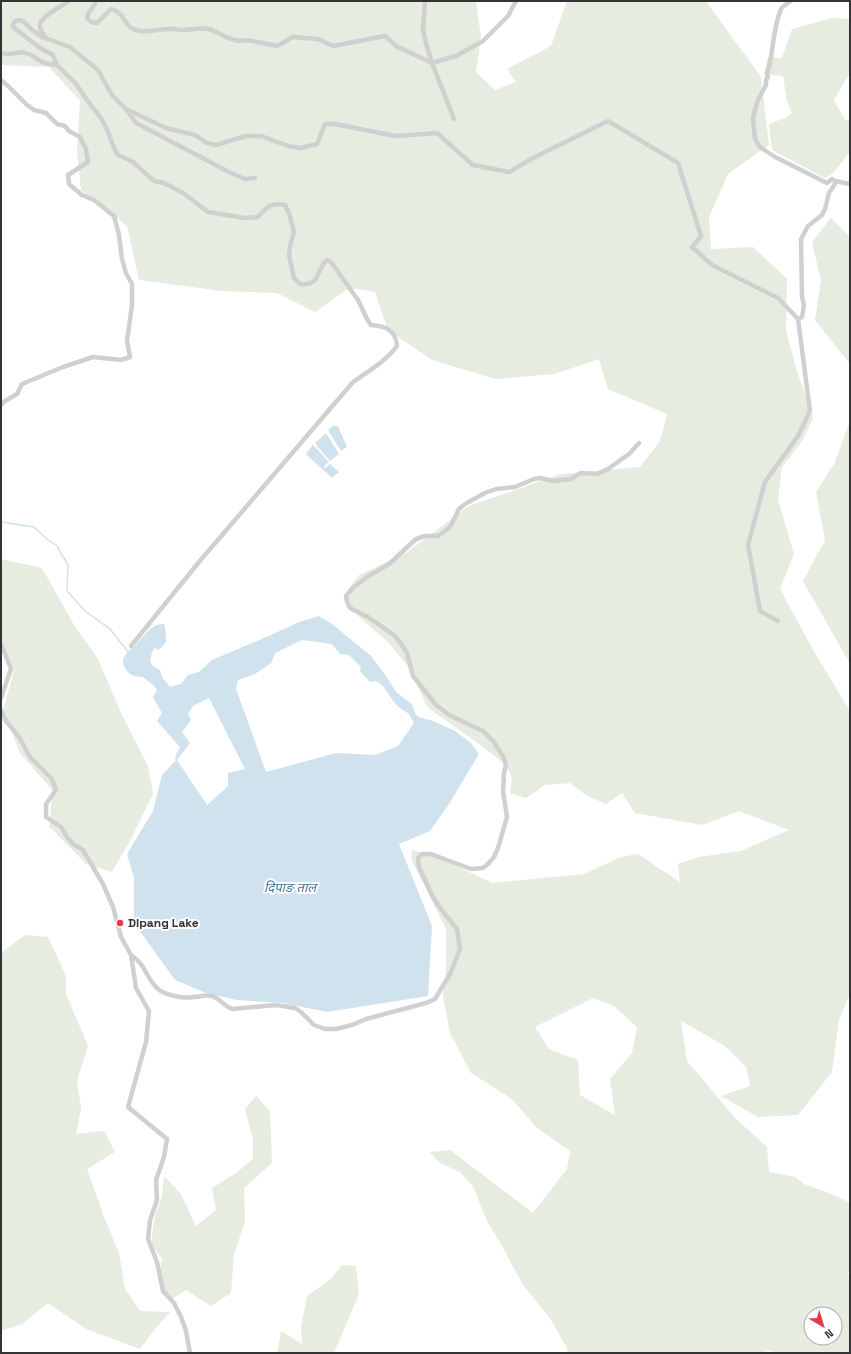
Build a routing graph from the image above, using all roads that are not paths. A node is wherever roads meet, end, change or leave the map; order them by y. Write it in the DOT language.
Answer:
graph roads {
  1 [pos="69,1"];
  2 [pos="96,1"];
  3 [pos="425,1"];
  4 [pos="516,1"];
  5 [pos="791,1"];
  6 [pos="48,40"];
  7 [pos="1,53"];
  8 [pos="432,63"];
  9 [pos="58,65"];
  10 [pos="1,80"];
  11 [pos="126,108"];
  12 [pos="454,119"];
  13 [pos="255,178"];
  14 [pos="835,181"];
  15 [pos="850,184"];
  16 [pos="798,319"];
  17 [pos="1,405"];
  18 [pos="639,444"];
  19 [pos="778,621"];
  20 [pos="1,644"];
  21 [pos="131,646"];
  22 [pos="1,698"];
  23 [pos="1,710"];
  24 [pos="131,955"];
  25 [pos="190,1353"];
  1 -- 6 [label="street"];
  2 -- 8 [label="street"];
  3 -- 8 [label="street"];
  4 -- 8 [label="street"];
  5 -- 14 [label="street"];
  6 -- 9 [label="street"];
  6 -- 11 [label="street"];
  7 -- 9 [label="street"];
  8 -- 12 [label="street"];
  9 -- 21 [label="street"];
  10 -- 17 [label="street"];
  11 -- 13 [label="street"];
  11 -- 16 [label="street"];
  14 -- 15 [label="street"];
  14 -- 16 [label="street"];
  16 -- 19 [label="street"];
  18 -- 24 [label="street"];
  20 -- 22 [label="street"];
  23 -- 24 [label="street"];
  24 -- 25 [label="street"];
}
